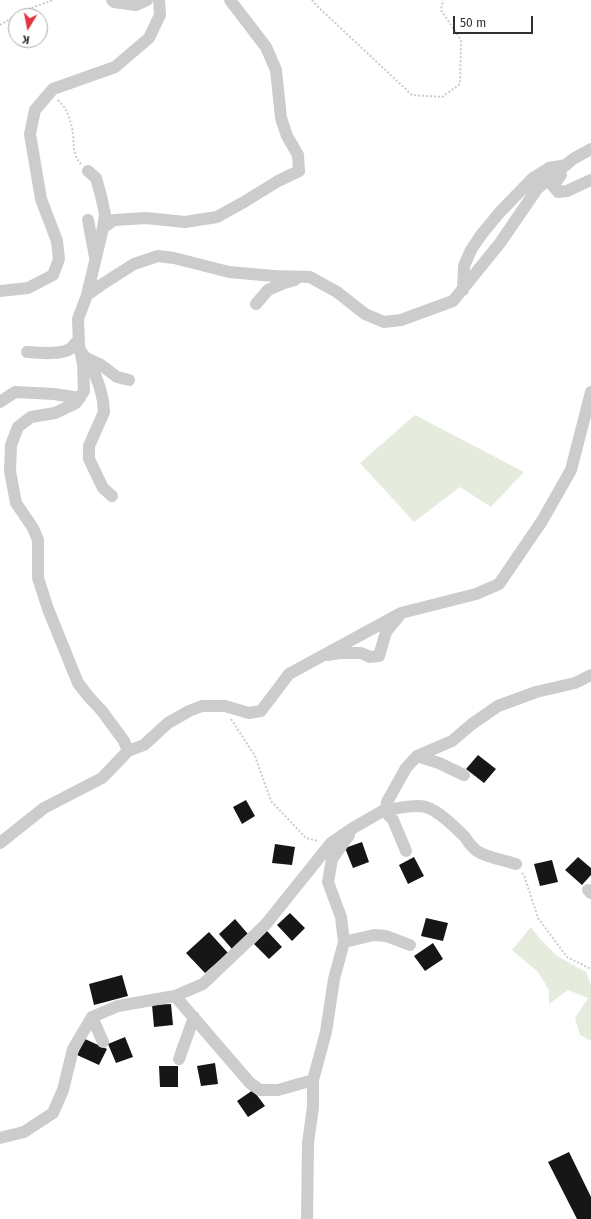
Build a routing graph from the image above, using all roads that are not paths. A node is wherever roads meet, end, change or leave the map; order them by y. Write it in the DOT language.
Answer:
graph roads {
  1 [pos="112,0"];
  2 [pos="147,0"];
  3 [pos="159,0"];
  4 [pos="230,0"];
  5 [pos="591,149"];
  6 [pos="569,162"];
  7 [pos="88,171"];
  8 [pos="591,180"];
  9 [pos="88,220"];
  10 [pos="103,228"];
  11 [pos="96,262"];
  12 [pos="310,277"];
  13 [pos="463,290"];
  14 [pos="0,291"];
  15 [pos="87,295"];
  16 [pos="256,304"];
  17 [pos="82,349"];
  18 [pos="27,352"];
  19 [pos="129,380"];
  20 [pos="591,392"];
  21 [pos="80,398"];
  22 [pos="0,402"];
  23 [pos="112,496"];
  24 [pos="401,613"];
  25 [pos="319,657"];
  26 [pos="591,675"];
  27 [pos="128,751"];
  28 [pos="417,756"];
  29 [pos="464,775"];
  30 [pos="385,810"];
  31 [pos="354,828"];
  32 [pos="0,843"];
  33 [pos="406,851"];
  34 [pos="516,864"];
  35 [pos="344,942"];
  36 [pos="410,945"];
  37 [pos="175,996"];
  38 [pos="92,1017"];
  39 [pos="194,1017"];
  40 [pos="103,1042"];
  41 [pos="179,1059"];
  42 [pos="313,1080"];
  43 [pos="0,1138"];
  44 [pos="307,1219"];
  1 -- 2 [label="street"];
  3 -- 14 [label="street"];
  4 -- 10 [label="street"];
  5 -- 6 [label="street"];
  6 -- 8 [label="street"];
  6 -- 13 [label="street"];
  6 -- 13 [label="street"];
  7 -- 10 [label="street"];
  9 -- 11 [label="street"];
  10 -- 11 [label="street"];
  11 -- 15 [label="street"];
  12 -- 13 [label="street"];
  12 -- 15 [label="street"];
  12 -- 16 [label="street"];
  15 -- 17 [label="street"];
  17 -- 18 [label="street"];
  17 -- 19 [label="street"];
  17 -- 21 [label="street"];
  17 -- 23 [label="street"];
  20 -- 24 [label="street"];
  21 -- 22 [label="street"];
  21 -- 27 [label="street"];
  24 -- 25 [label="street"];
  24 -- 25 [label="street"];
  25 -- 27 [label="street"];
  26 -- 28 [label="street"];
  27 -- 32 [label="street"];
  28 -- 29 [label="street"];
  28 -- 30 [label="street"];
  30 -- 31 [label="street"];
  30 -- 33 [label="street"];
  30 -- 34 [label="street"];
  31 -- 35 [label="street"];
  31 -- 37 [label="street"];
  35 -- 36 [label="street"];
  35 -- 42 [label="street"];
  37 -- 38 [label="street"];
  37 -- 39 [label="street"];
  38 -- 40 [label="street"];
  38 -- 43 [label="street"];
  39 -- 41 [label="street"];
  39 -- 42 [label="street"];
  42 -- 44 [label="street"];
}
